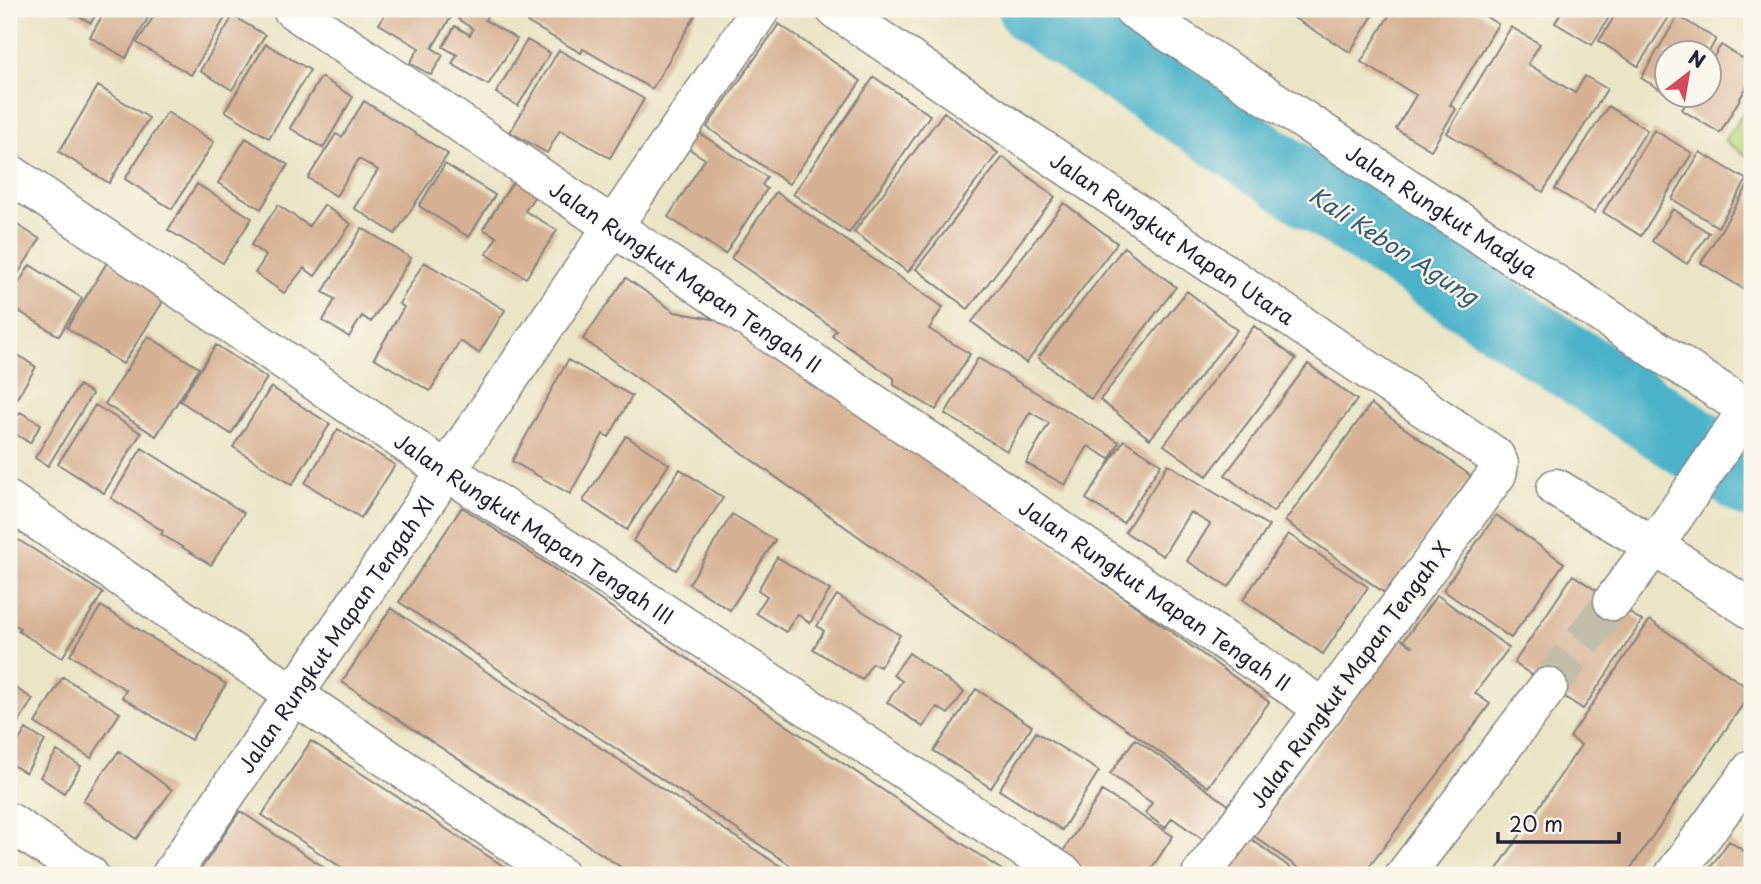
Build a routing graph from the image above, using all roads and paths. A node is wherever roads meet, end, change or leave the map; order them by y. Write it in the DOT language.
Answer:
graph roads {
  1 [pos="292,9"];
  2 [pos="761,9"];
  3 [pos="835,9"];
  4 [pos="1133,9"];
  5 [pos="9,173"];
  6 [pos="613,227"];
  7 [pos="1751,408"];
  8 [pos="447,471"];
  9 [pos="1497,474"];
  10 [pos="1556,488"];
  11 [pos="9,501"];
  12 [pos="1654,546"];
  13 [pos="1613,601"];
  14 [pos="1752,610"];
  15 [pos="1548,687"];
  16 [pos="294,695"];
  17 [pos="1323,708"];
  18 [pos="1752,769"];
  19 [pos="9,822"];
  20 [pos="89,875"];
  21 [pos="171,875"];
  22 [pos="559,875"];
  23 [pos="1065,875"];
  24 [pos="1201,875"];
  25 [pos="1405,875"];
  26 [pos="1674,875"];
  1 -- 6 [label="street, Jalan Rungkut Mapan Tengah II"];
  2 -- 6 [label="street, Jalan Rungkut Mapan Tengah XI"];
  3 -- 9 [label="street, Jalan Rungkut Mapan Utara"];
  4 -- 7 [label="street, Jalan Rungkut Madya"];
  5 -- 8 [label="street, Jalan Rungkut Mapan Tengah III"];
  6 -- 8 [label="street, Jalan Rungkut Mapan Tengah XI"];
  6 -- 17 [label="street, Jalan Rungkut Mapan Tengah II"];
  7 -- 12 [label="street"];
  8 -- 16 [label="street, Jalan Rungkut Mapan Tengah XI"];
  8 -- 23 [label="street, Jalan Rungkut Mapan Tengah III"];
  9 -- 17 [label="street, Jalan Rungkut Mapan Tengah X"];
  10 -- 12 [label="street"];
  11 -- 16 [label="street"];
  12 -- 13 [label="street"];
  12 -- 14 [label="street"];
  15 -- 25 [label="street"];
  16 -- 21 [label="street, Jalan Rungkut Mapan Tengah XI"];
  16 -- 22 [label="street"];
  17 -- 24 [label="street, Jalan Rungkut Mapan Tengah X"];
  18 -- 26 [label="street"];
  19 -- 20 [label="street"];
}
